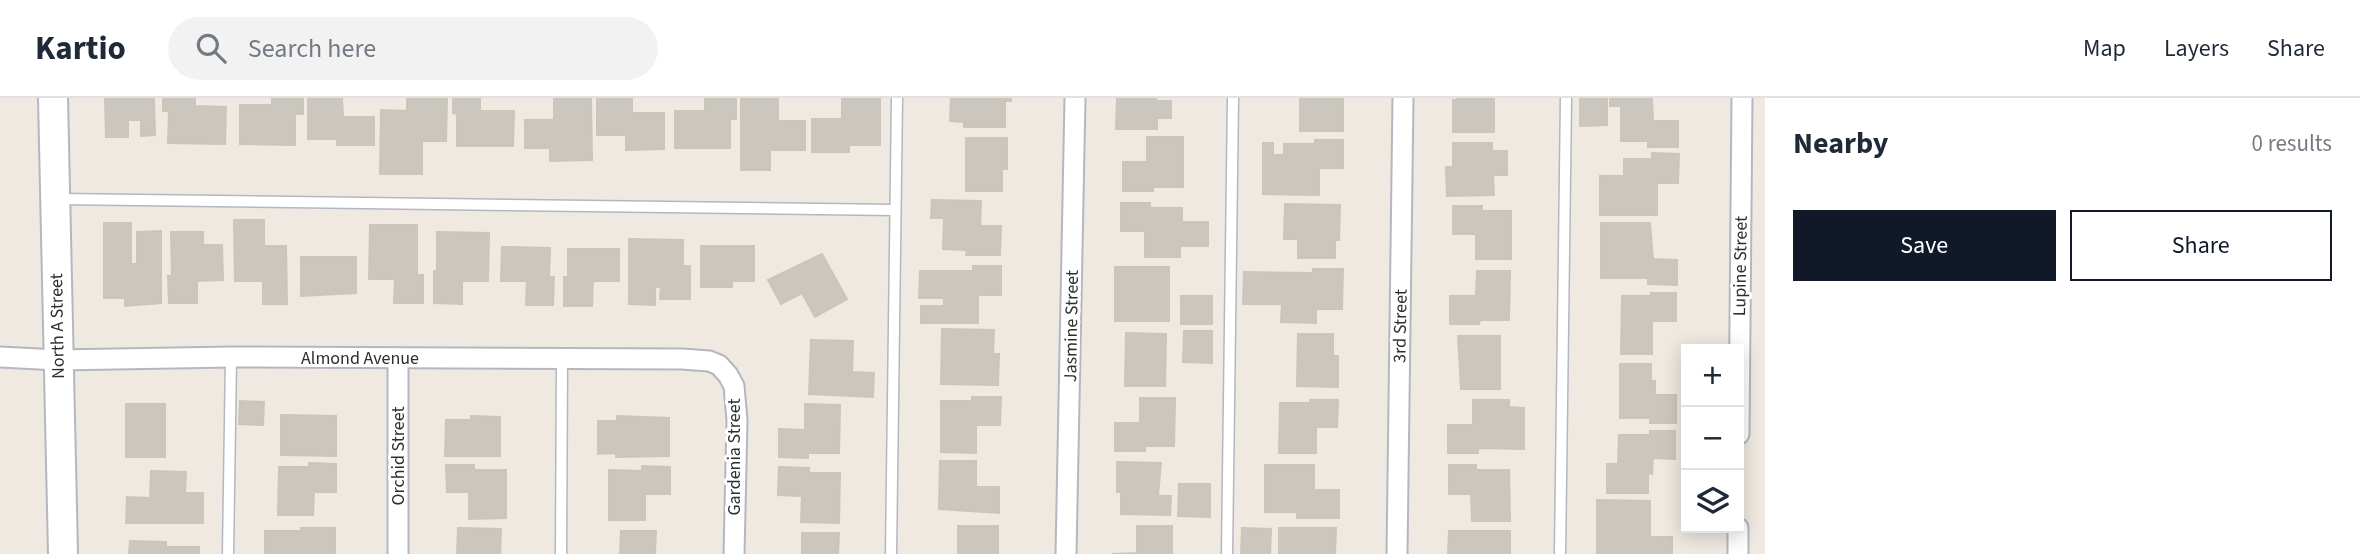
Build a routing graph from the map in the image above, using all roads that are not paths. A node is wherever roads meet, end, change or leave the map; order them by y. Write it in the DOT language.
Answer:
graph roads {
  1 [pos="52,98"];
  2 [pos="897,98"];
  3 [pos="1075,98"];
  4 [pos="1233,98"];
  5 [pos="1403,98"];
  6 [pos="1566,98"];
  7 [pos="1742,98"];
  8 [pos="55,200"];
  9 [pos="894,210"];
  10 [pos="0,357"];
  11 [pos="231,357"];
  12 [pos="398,358"];
  13 [pos="58,360"];
  14 [pos="562,360"];
  15 [pos="719,365"];
  16 [pos="1739,407"];
  17 [pos="1738,533"];
  18 [pos="62,554"];
  19 [pos="228,554"];
  20 [pos="398,554"];
  21 [pos="561,554"];
  22 [pos="734,554"];
  23 [pos="891,554"];
  24 [pos="1066,554"];
  25 [pos="1227,554"];
  26 [pos="1397,554"];
  27 [pos="1560,554"];
  28 [pos="1738,554"];
  1 -- 8 [label="street, North A Street"];
  2 -- 9 [label="lane"];
  3 -- 24 [label="street, Jasmine Street"];
  4 -- 25 [label="lane"];
  5 -- 26 [label="street, 3rd Street"];
  6 -- 27 [label="lane"];
  7 -- 16 [label="street, Lupine Street"];
  8 -- 9 [label="lane"];
  8 -- 13 [label="street, North A Street"];
  9 -- 23 [label="lane"];
  10 -- 13 [label="street, Almond Avenue"];
  11 -- 12 [label="street, Almond Avenue"];
  11 -- 13 [label="street, Almond Avenue"];
  11 -- 19 [label="lane"];
  12 -- 14 [label="street, Almond Avenue"];
  12 -- 20 [label="street, Orchid Street"];
  13 -- 18 [label="street, North A Street"];
  14 -- 15 [label="street, Almond Avenue"];
  14 -- 21 [label="lane"];
  15 -- 22 [label="street, Gardenia Street"];
  17 -- 28 [label="street"];
}
